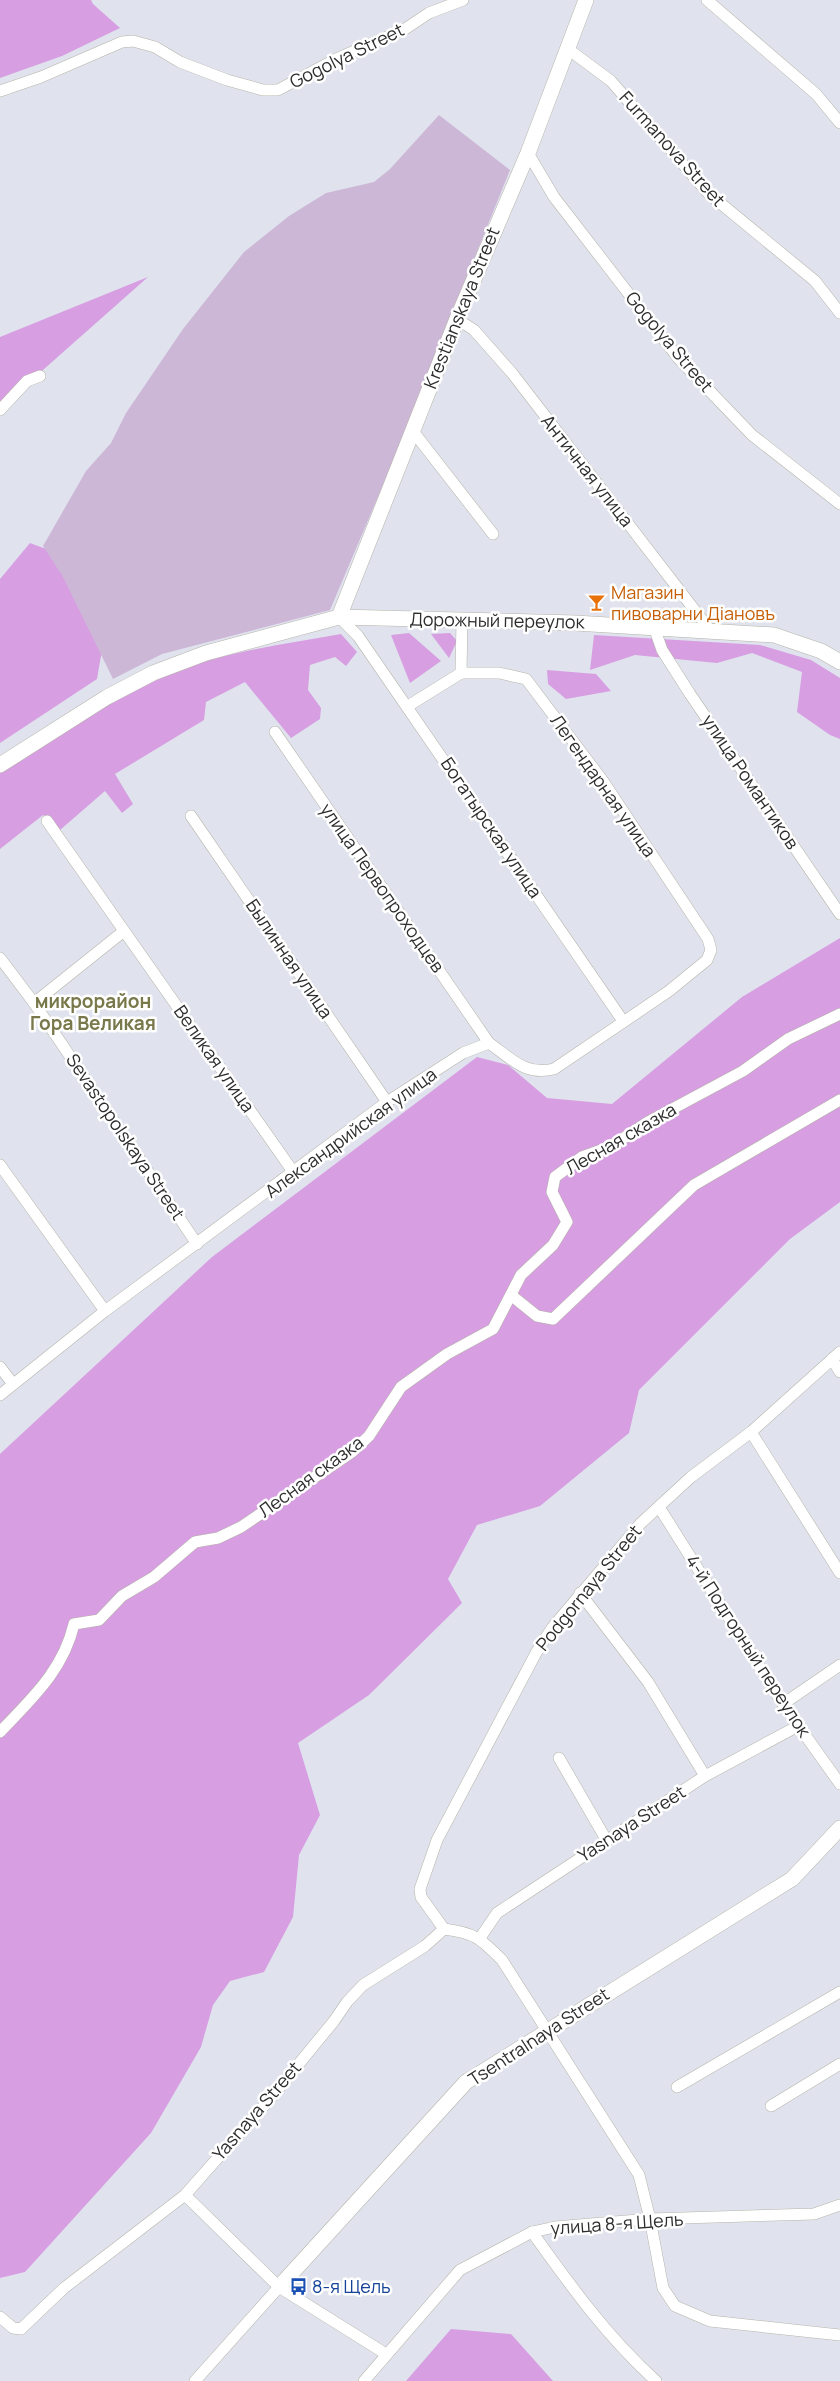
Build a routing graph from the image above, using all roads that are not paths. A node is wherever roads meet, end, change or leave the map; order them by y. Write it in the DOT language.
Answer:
graph roads {
  1 [pos="463,0"];
  2 [pos="586,0"];
  3 [pos="707,0"];
  4 [pos="568,49"];
  5 [pos="0,91"];
  6 [pos="840,123"];
  7 [pos="528,153"];
  8 [pos="840,313"];
  9 [pos="457,319"];
  10 [pos="40,376"];
  11 [pos="0,410"];
  12 [pos="412,430"];
  13 [pos="840,504"];
  14 [pos="493,534"];
  15 [pos="339,617"];
  16 [pos="462,619"];
  17 [pos="654,626"];
  18 [pos="710,630"];
  19 [pos="840,662"];
  20 [pos="461,673"];
  21 [pos="408,706"];
  22 [pos="275,732"];
  23 [pos="0,765"];
  24 [pos="191,816"];
  25 [pos="47,821"];
  26 [pos="840,914"];
  27 [pos="124,931"];
  28 [pos="0,958"];
  29 [pos="34,1003"];
  30 [pos="840,1014"];
  31 [pos="623,1021"];
  32 [pos="489,1043"];
  33 [pos="840,1100"];
  34 [pos="388,1102"];
  35 [pos="0,1165"];
  36 [pos="294,1173"];
  37 [pos="197,1244"];
  38 [pos="510,1295"];
  39 [pos="105,1311"];
  40 [pos="836,1355"];
  41 [pos="0,1366"];
  42 [pos="840,1372"];
  43 [pos="13,1384"];
  44 [pos="0,1395"];
  45 [pos="751,1432"];
  46 [pos="659,1507"];
  47 [pos="840,1573"];
  48 [pos="580,1593"];
  49 [pos="840,1665"];
  50 [pos="783,1704"];
  51 [pos="798,1726"];
  52 [pos="0,1732"];
  53 [pos="559,1758"];
  54 [pos="705,1776"];
  55 [pos="840,1784"];
  56 [pos="840,1828"];
  57 [pos="606,1841"];
  58 [pos="444,1929"];
  59 [pos="480,1938"];
  60 [pos="840,1992"];
  61 [pos="548,2029"];
  62 [pos="840,2064"];
  63 [pos="677,2087"];
  64 [pos="771,2106"];
  65 [pos="185,2195"];
  66 [pos="840,2205"];
  67 [pos="650,2220"];
  68 [pos="532,2232"];
  69 [pos="279,2287"];
  70 [pos="0,2317"];
  71 [pos="840,2335"];
  72 [pos="386,2354"];
  73 [pos="195,2381"];
  74 [pos="364,2381"];
  75 [pos="656,2381"];
  1 -- 5 [label="street, Gogolya Street"];
  2 -- 4 [label="main road, Krestianskaya Street"];
  3 -- 6 [label="street"];
  4 -- 7 [label="main road, Krestianskaya Street"];
  4 -- 8 [label="street, Furmanova Street"];
  7 -- 9 [label="main road, Krestianskaya Street"];
  7 -- 13 [label="street, Gogolya Street"];
  9 -- 12 [label="main road, Krestianskaya Street"];
  9 -- 18 [label="street, Античная улица"];
  10 -- 11 [label="street"];
  12 -- 14 [label="street"];
  12 -- 15 [label="main road, Krestianskaya Street"];
  15 -- 16 [label="main road, Дорожный переулок"];
  15 -- 21 [label="street, Богатырская улица"];
  15 -- 23 [label="main road, Дорожный переулок"];
  16 -- 17 [label="main road, Дорожный переулок"];
  16 -- 20 [label="street"];
  17 -- 18 [label="main road, Дорожный переулок"];
  17 -- 26 [label="street, улица Романтиков"];
  18 -- 19 [label="main road, Дорожный переулок"];
  20 -- 21 [label="street"];
  20 -- 31 [label="street, Легендарная улица"];
  21 -- 31 [label="street, Богатырская улица"];
  22 -- 32 [label="street, улица Первопроходцев"];
  24 -- 34 [label="street, Былинная улица"];
  25 -- 27 [label="street, Великая улица"];
  27 -- 29 [label="street"];
  27 -- 36 [label="street, Великая улица"];
  28 -- 29 [label="street, Sevastopolskaya Street"];
  29 -- 37 [label="street, Sevastopolskaya Street"];
  30 -- 38 [label="street, Лесная сказка"];
  31 -- 32 [label="street"];
  32 -- 34 [label="street, Александрийская улица"];
  33 -- 38 [label="street"];
  34 -- 36 [label="street, Александрийская улица"];
  35 -- 39 [label="street"];
  36 -- 37 [label="street, Александрийская улица"];
  37 -- 39 [label="street, Александрийская улица"];
  38 -- 52 [label="street, Лесная сказка"];
  39 -- 43 [label="street, Александрийская улица"];
  40 -- 42 [label="street"];
  40 -- 45 [label="street, Podgornaya Street"];
  41 -- 43 [label="street"];
  43 -- 44 [label="street, Александрийская улица"];
  45 -- 46 [label="street, Podgornaya Street"];
  45 -- 47 [label="street"];
  46 -- 48 [label="street, Podgornaya Street"];
  46 -- 50 [label="street, 4-й Подгорный переулок"];
  48 -- 54 [label="street"];
  48 -- 58 [label="street, Podgornaya Street"];
  49 -- 50 [label="street"];
  50 -- 51 [label="street, 4-й Подгорный переулок"];
  51 -- 54 [label="street, Yasnaya Street"];
  51 -- 55 [label="street, 4-й Подгорный переулок"];
  53 -- 57 [label="street"];
  54 -- 57 [label="street, Yasnaya Street"];
  56 -- 61 [label="main road, Tsentralnaya Street"];
  57 -- 59 [label="street, Yasnaya Street"];
  58 -- 59 [label="street"];
  58 -- 65 [label="street, Yasnaya Street"];
  59 -- 61 [label="street"];
  60 -- 63 [label="street"];
  61 -- 67 [label="street"];
  61 -- 69 [label="main road, Tsentralnaya Street"];
  62 -- 64 [label="street"];
  65 -- 69 [label="street"];
  65 -- 70 [label="street, Yasnaya Street"];
  66 -- 67 [label="street, улица 8-я Щель"];
  67 -- 68 [label="street, улица 8-я Щель"];
  67 -- 71 [label="street"];
  68 -- 72 [label="street, улица 8-я Щель"];
  68 -- 75 [label="street"];
  69 -- 72 [label="street"];
  69 -- 73 [label="street, Tsentralnaya Street"];
  72 -- 74 [label="street, улица 8-я Щель"];
}
